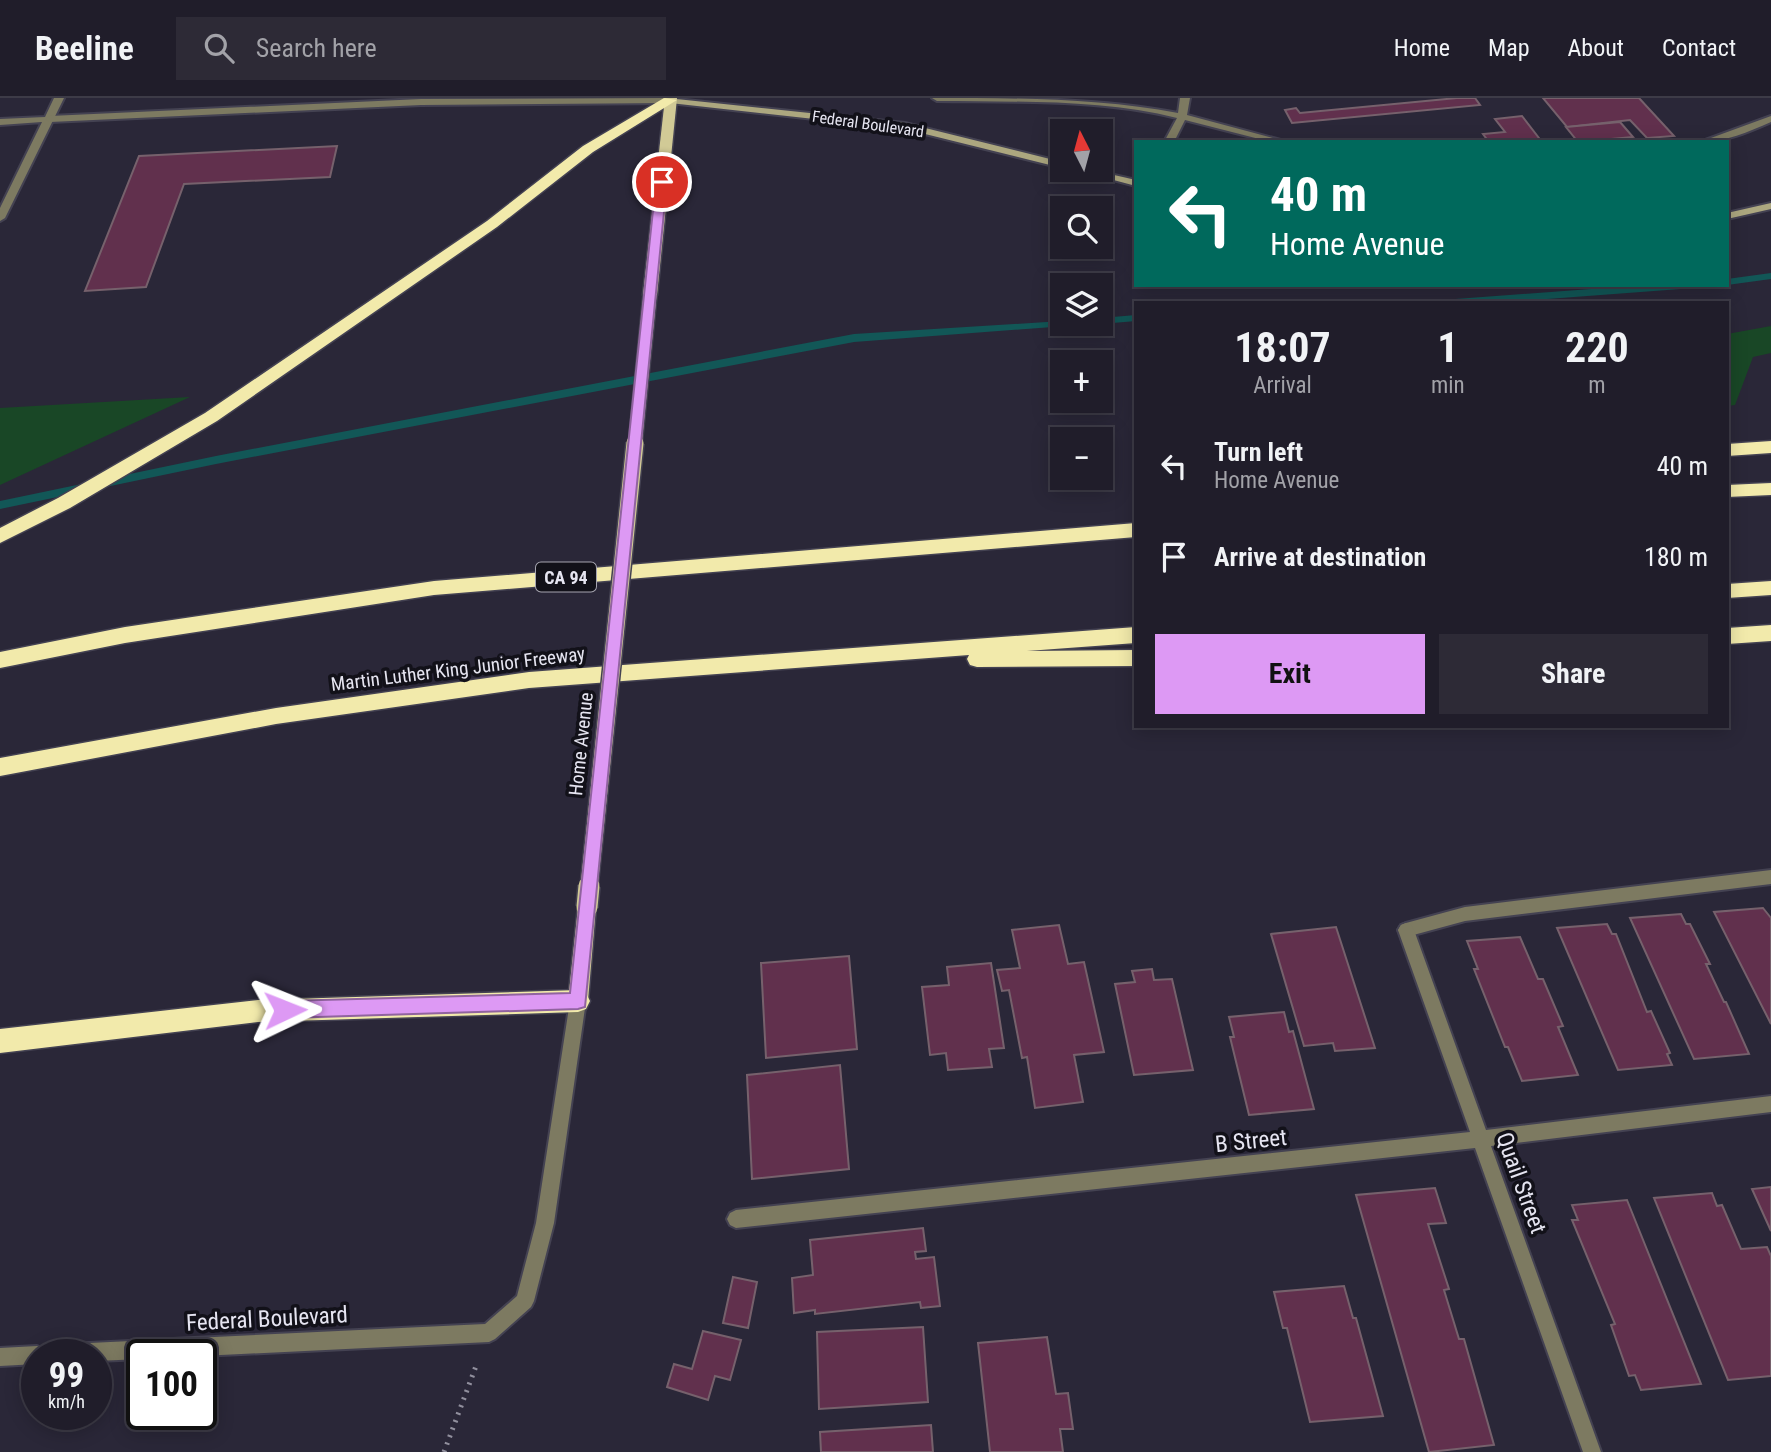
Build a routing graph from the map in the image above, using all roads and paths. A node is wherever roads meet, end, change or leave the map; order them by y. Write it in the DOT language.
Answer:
graph roads {
  1 [pos="60,98"];
  2 [pos="937,98"];
  3 [pos="1185,98"];
  4 [pos="671,99"];
  5 [pos="1182,117"];
  6 [pos="50,119"];
  7 [pos="1771,119"];
  8 [pos="0,122"];
  9 [pos="1170,140"];
  10 [pos="1275,140"];
  11 [pos="1712,140"];
  12 [pos="1050,162"];
  13 [pos="1113,178"];
  14 [pos="1134,183"];
  15 [pos="3,205"];
  16 [pos="1771,206"];
  17 [pos="1729,216"];
  18 [pos="0,218"];
  19 [pos="1771,447"];
  20 [pos="1729,450"];
  21 [pos="1771,488"];
  22 [pos="1729,491"];
  23 [pos="1134,530"];
  24 [pos="0,536"];
  25 [pos="1771,588"];
  26 [pos="1729,591"];
  27 [pos="1771,633"];
  28 [pos="1134,635"];
  29 [pos="1729,636"];
  30 [pos="1134,658"];
  31 [pos="0,660"];
  32 [pos="771,661"];
  33 [pos="0,767"];
  34 [pos="1771,877"];
  35 [pos="578,1001"];
  36 [pos="0,1041"];
  37 [pos="1771,1104"];
  38 [pos="1481,1139"];
  39 [pos="736,1219"];
  40 [pos="489,1333"];
  41 [pos="112,1351"];
  42 [pos="21,1356"];
  43 [pos="0,1357"];
  44 [pos="444,1452"];
  45 [pos="1592,1452"];
  1 -- 6 [label="street"];
  2 -- 5 [label="street"];
  3 -- 5 [label="street"];
  4 -- 6 [label="street"];
  4 -- 12 [label="main road, Federal Boulevard"];
  4 -- 24 [label="highway"];
  4 -- 35 [label="main road, Home Avenue, bridge"];
  5 -- 9 [label="street"];
  5 -- 10 [label="street"];
  6 -- 8 [label="street"];
  6 -- 15 [label="street"];
  7 -- 11 [label="street"];
  13 -- 14 [label="main road"];
  15 -- 18 [label="street"];
  16 -- 17 [label="main road"];
  19 -- 20 [label="highway"];
  21 -- 22 [label="highway"];
  23 -- 31 [label="highway, CA 94"];
  25 -- 26 [label="highway"];
  27 -- 29 [label="highway"];
  28 -- 32 [label="highway, Martin Luther King Junior Freeway"];
  30 -- 32 [label="highway"];
  32 -- 33 [label="highway, Martin Luther King Junior Freeway"];
  34 -- 38 [label="street, Quail Street"];
  35 -- 36 [label="highway"];
  35 -- 40 [label="street, Home Avenue"];
  37 -- 38 [label="street, B Street"];
  38 -- 39 [label="street, B Street"];
  38 -- 45 [label="street, Quail Street"];
  40 -- 41 [label="street, Federal Boulevard"];
  40 -- 44 [label="path"];
  42 -- 43 [label="street"];
}
